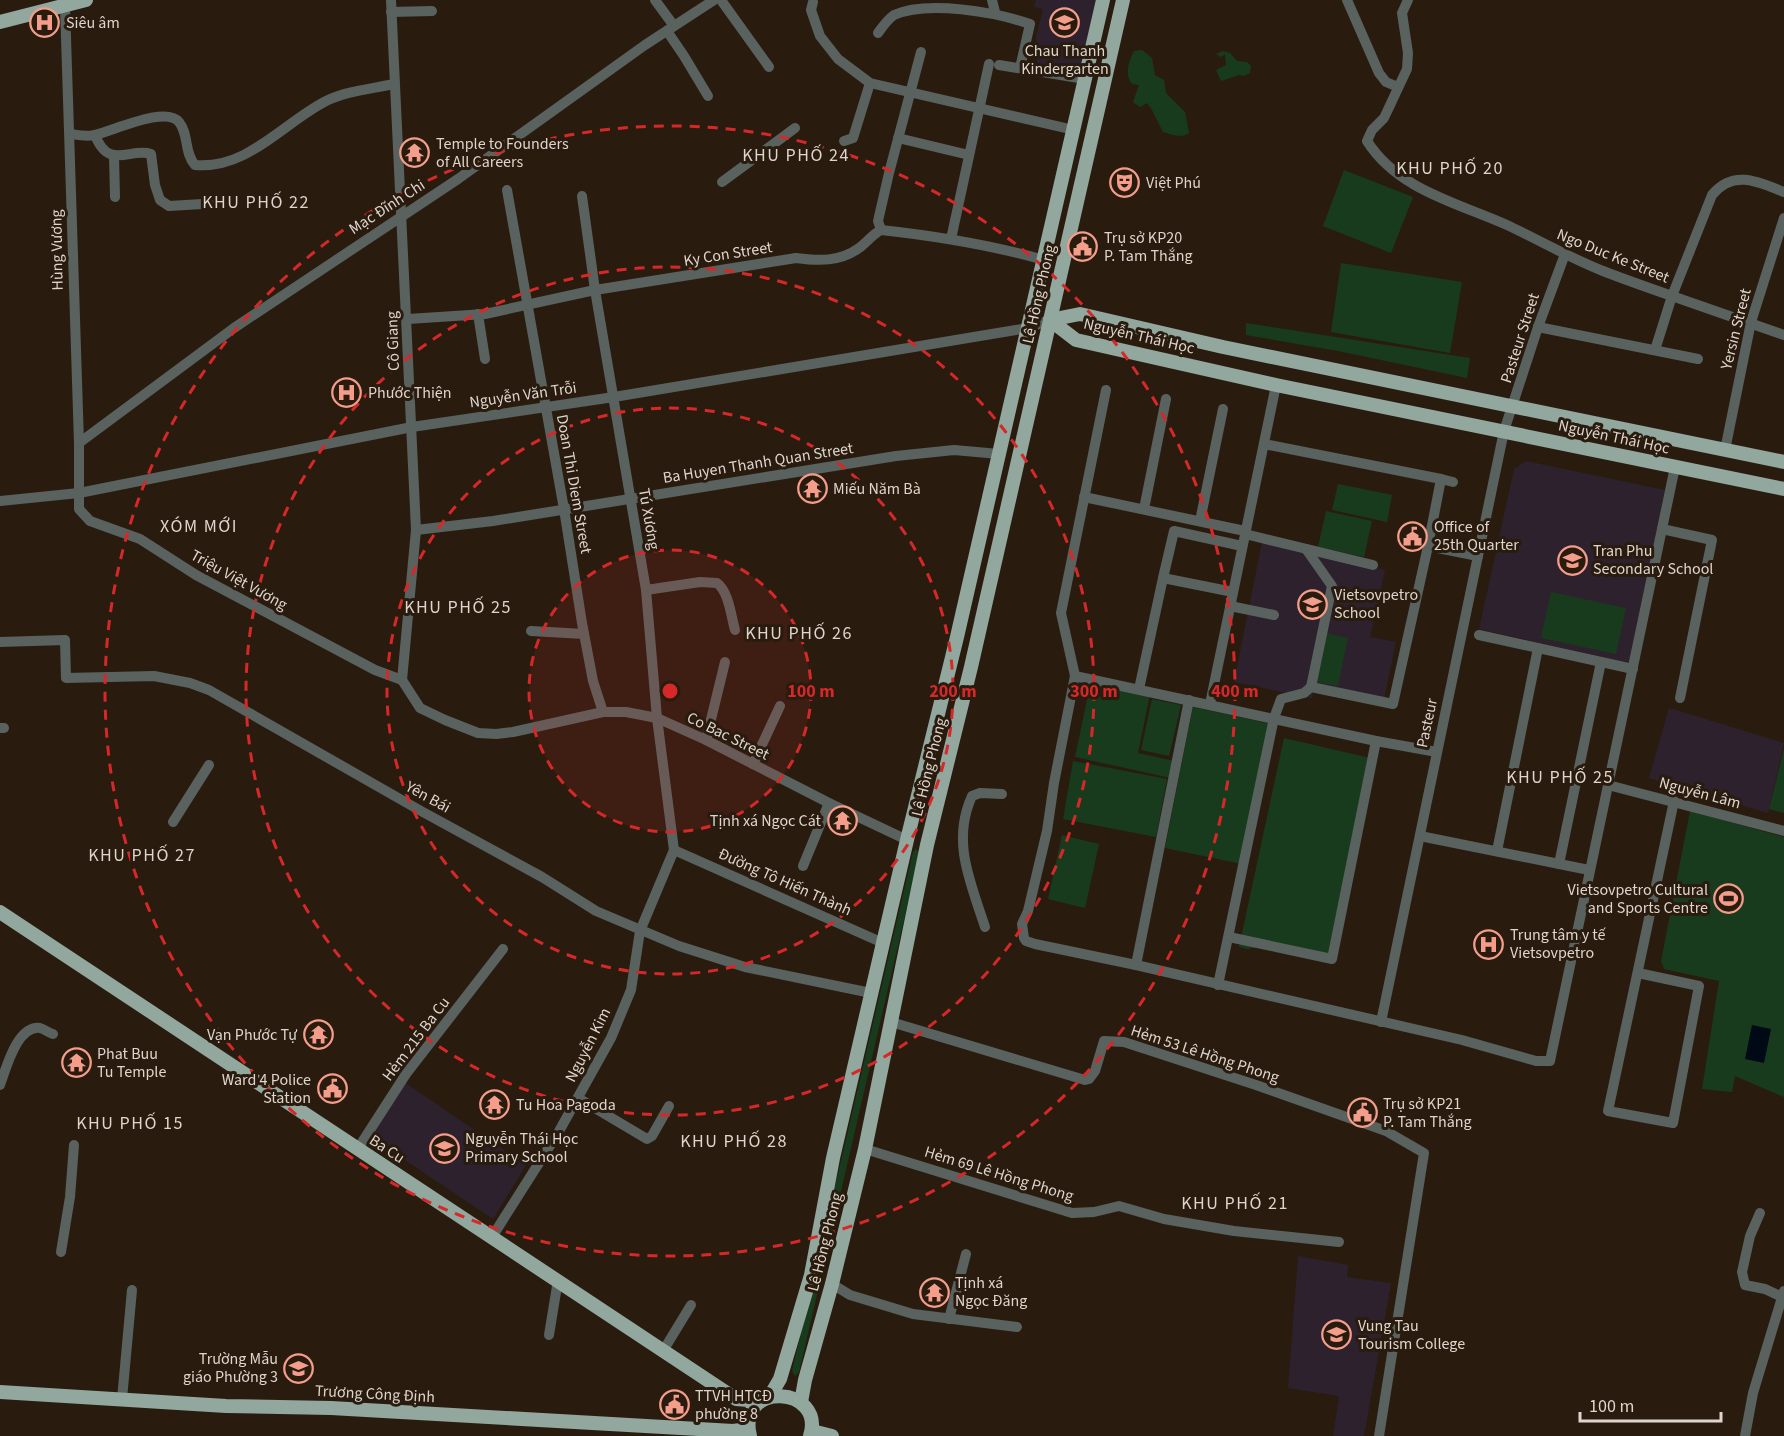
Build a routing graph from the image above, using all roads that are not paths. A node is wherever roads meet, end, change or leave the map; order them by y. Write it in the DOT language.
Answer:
graph roads {
  1 [pos="86,0"];
  2 [pos="391,0"];
  3 [pos="655,0"];
  4 [pos="714,0"];
  5 [pos="721,0"];
  6 [pos="992,0"];
  7 [pos="1103,0"];
  8 [pos="1122,0"];
  9 [pos="1347,0"];
  10 [pos="1408,0"];
  11 [pos="813,2"];
  12 [pos="65,6"];
  13 [pos="432,11"];
  14 [pos="391,12"];
  15 [pos="995,12"];
  16 [pos="0,22"];
  17 [pos="671,28"];
  18 [pos="879,33"];
  19 [pos="921,52"];
  20 [pos="769,67"];
  21 [pos="1020,68"];
  22 [pos="870,83"];
  23 [pos="394,84"];
  24 [pos="1084,84"];
  25 [pos="1398,87"];
  26 [pos="911,92"];
  27 [pos="1102,93"];
  28 [pos="708,96"];
  29 [pos="979,108"];
  30 [pos="795,128"];
  31 [pos="1074,130"];
  32 [pos="70,134"];
  33 [pos="95,135"];
  34 [pos="898,138"];
  35 [pos="844,141"];
  36 [pos="969,155"];
  37 [pos="114,156"];
  38 [pos="722,182"];
  39 [pos="507,190"];
  40 [pos="1784,192"];
  41 [pos="115,196"];
  42 [pos="582,196"];
  43 [pos="219,204"];
  44 [pos="400,216"];
  45 [pos="1784,218"];
  46 [pos="881,230"];
  47 [pos="951,239"];
  48 [pos="1565,254"];
  49 [pos="1044,260"];
  50 [pos="1038,287"];
  51 [pos="595,290"];
  52 [pos="1056,292"];
  53 [pos="1672,296"];
  54 [pos="527,304"];
  55 [pos="478,314"];
  56 [pos="408,320"];
  57 [pos="1050,320"];
  58 [pos="1751,322"];
  59 [pos="1538,327"];
  60 [pos="1028,328"];
  61 [pos="1784,334"];
  62 [pos="1655,350"];
  63 [pos="485,359"];
  64 [pos="1281,359"];
  65 [pos="1698,359"];
  66 [pos="1276,385"];
  67 [pos="1106,390"];
  68 [pos="614,397"];
  69 [pos="1166,399"];
  70 [pos="544,406"];
  71 [pos="1513,407"];
  72 [pos="1223,409"];
  73 [pos="412,427"];
  74 [pos="1504,431"];
  75 [pos="79,443"];
  76 [pos="1264,444"];
  77 [pos="1725,450"];
  78 [pos="999,454"];
  79 [pos="1784,462"];
  80 [pos="1675,467"];
  81 [pos="1441,479"];
  82 [pos="1453,482"];
  83 [pos="1784,489"];
  84 [pos="79,493"];
  85 [pos="1084,497"];
  86 [pos="630,499"];
  87 [pos="0,501"];
  88 [pos="564,509"];
  89 [pos="1144,509"];
  90 [pos="1200,521"];
  91 [pos="1662,529"];
  92 [pos="416,530"];
  93 [pos="1245,532"];
  94 [pos="1242,546"];
  95 [pos="1428,546"];
  96 [pos="1306,549"];
  97 [pos="1478,556"];
  98 [pos="1373,565"];
  99 [pos="1163,578"];
  100 [pos="646,590"];
  101 [pos="1233,592"];
  102 [pos="1230,606"];
  103 [pos="1274,615"];
  104 [pos="735,630"];
  105 [pos="531,631"];
  106 [pos="584,634"];
  107 [pos="1479,634"];
  108 [pos="0,642"];
  109 [pos="1539,648"];
  110 [pos="725,662"];
  111 [pos="1601,662"];
  112 [pos="1633,669"];
  113 [pos="1075,676"];
  114 [pos="402,680"];
  115 [pos="1311,687"];
  116 [pos="1139,688"];
  117 [pos="1680,698"];
  118 [pos="1189,700"];
  119 [pos="1210,704"];
  120 [pos="780,706"];
  121 [pos="603,711"];
  122 [pos="657,718"];
  123 [pos="1274,718"];
  124 [pos="706,740"];
  125 [pos="1376,741"];
  126 [pos="1437,752"];
  127 [pos="753,764"];
  128 [pos="209,765"];
  129 [pos="1608,785"];
  130 [pos="1002,794"];
  131 [pos="1674,801"];
  132 [pos="829,803"];
  133 [pos="173,822"];
  134 [pos="1784,831"];
  135 [pos="1420,836"];
  136 [pos="907,840"];
  137 [pos="927,845"];
  138 [pos="674,850"];
  139 [pos="1497,851"];
  140 [pos="1559,864"];
  141 [pos="803,866"];
  142 [pos="1589,870"];
  143 [pos="0,912"];
  144 [pos="986,927"];
  145 [pos="640,931"];
  146 [pos="1229,937"];
  147 [pos="884,943"];
  148 [pos="503,949"];
  149 [pos="1136,965"];
  150 [pos="1638,973"];
  151 [pos="1218,986"];
  152 [pos="871,993"];
  153 [pos="891,1022"];
  154 [pos="1381,1022"];
  155 [pos="53,1035"];
  156 [pos="0,1085"];
  157 [pos="578,1098"];
  158 [pos="669,1106"];
  159 [pos="74,1145"];
  160 [pos="865,1149"];
  161 [pos="357,1150"];
  162 [pos="1760,1213"];
  163 [pos="492,1237"];
  164 [pos="1340,1242"];
  165 [pos="61,1252"];
  166 [pos="966,1254"];
  167 [pos="558,1280"];
  168 [pos="832,1284"];
  169 [pos="132,1290"];
  170 [pos="1783,1294"];
  171 [pos="691,1305"];
  172 [pos="949,1319"];
  173 [pos="1017,1327"];
  174 [pos="549,1335"];
  175 [pos="663,1351"];
  176 [pos="0,1392"];
  177 [pos="122,1399"];
  178 [pos="765,1399"];
  179 [pos="801,1402"];
  180 [pos="749,1433"];
  181 [pos="811,1433"];
  182 [pos="832,1436"];
  183 [pos="1379,1436"];
  184 [pos="1745,1436"];
  1 -- 12 [label="main road"];
  2 -- 14 [label="street, Cô Giang"];
  3 -- 17 [label="street"];
  4 -- 17 [label="street, Mạc Đĩnh Chi"];
  5 -- 20 [label="street"];
  6 -- 15 [label="street"];
  7 -- 24 [label="main road, Lê Hồng Phong"];
  8 -- 27 [label="main road, Lê Hồng Phong"];
  9 -- 25 [label="street"];
  10 -- 25 [label="street"];
  11 -- 22 [label="street"];
  12 -- 16 [label="main road"];
  12 -- 32 [label="street, Hùng Vương"];
  13 -- 14 [label="street"];
  14 -- 23 [label="street, Cô Giang"];
  15 -- 18 [label="street"];
  15 -- 21 [label="street"];
  17 -- 28 [label="street"];
  17 -- 44 [label="street, Mạc Đĩnh Chi"];
  19 -- 26 [label="street"];
  21 -- 24 [label="street"];
  21 -- 29 [label="street"];
  22 -- 26 [label="street"];
  22 -- 35 [label="street"];
  23 -- 33 [label="street"];
  23 -- 44 [label="street, Cô Giang"];
  24 -- 27 [label="main road"];
  24 -- 31 [label="main road, Lê Hồng Phong"];
  25 -- 48 [label="street, Ngo Duc Ke Street"];
  26 -- 29 [label="street"];
  26 -- 34 [label="street"];
  27 -- 52 [label="main road, Lê Hồng Phong"];
  29 -- 31 [label="street"];
  29 -- 36 [label="street"];
  30 -- 38 [label="street"];
  31 -- 49 [label="main road, Lê Hồng Phong"];
  32 -- 33 [label="street"];
  32 -- 75 [label="street, Hùng Vương"];
  33 -- 37 [label="street"];
  34 -- 36 [label="street"];
  34 -- 46 [label="street"];
  36 -- 47 [label="street"];
  37 -- 41 [label="street"];
  37 -- 43 [label="street"];
  39 -- 54 [label="street, Doan Thi Diem Street"];
  40 -- 53 [label="street, Ngo Duc Ke Street"];
  42 -- 51 [label="street, Tú Xương"];
  44 -- 56 [label="street, Cô Giang"];
  44 -- 75 [label="street, Mạc Đĩnh Chi"];
  45 -- 58 [label="street, Yersin Street"];
  46 -- 47 [label="street"];
  46 -- 51 [label="street, Ky Con Street"];
  47 -- 49 [label="street"];
  48 -- 53 [label="street, Ngo Duc Ke Street"];
  48 -- 59 [label="street, Pasteur Street"];
  49 -- 50 [label="main road, Lê Hồng Phong"];
  50 -- 52 [label="main road"];
  50 -- 60 [label="main road, Lê Hồng Phong"];
  51 -- 54 [label="street, Ky Con Street"];
  51 -- 68 [label="street, Tú Xương"];
  52 -- 57 [label="main road, Lê Hồng Phong"];
  53 -- 58 [label="street"];
  53 -- 62 [label="street"];
  54 -- 55 [label="street, Ky Con Street"];
  54 -- 70 [label="street, Doan Thi Diem Street"];
  55 -- 56 [label="street, Ky Con Street"];
  55 -- 63 [label="street"];
  56 -- 73 [label="street, Cô Giang"];
  57 -- 60 [label="street, Nguyễn Văn Trỗi"];
  57 -- 64 [label="main road, Nguyễn Thái Học"];
  57 -- 66 [label="main road, Nguyễn Thái Học"];
  57 -- 137 [label="main road, Lê Hồng Phong"];
  58 -- 61 [label="street"];
  58 -- 77 [label="street, Yersin Street"];
  59 -- 62 [label="street"];
  59 -- 71 [label="street, Pasteur Street"];
  60 -- 68 [label="street, Nguyễn Văn Trỗi"];
  60 -- 78 [label="main road, Lê Hồng Phong"];
  62 -- 65 [label="street"];
  64 -- 66 [label="main road"];
  64 -- 71 [label="main road, Nguyễn Thái Học"];
  66 -- 74 [label="main road, Nguyễn Thái Học"];
  66 -- 76 [label="street"];
  67 -- 85 [label="street"];
  68 -- 70 [label="street, Nguyễn Văn Trỗi"];
  68 -- 86 [label="street, Tú Xương"];
  69 -- 89 [label="street"];
  70 -- 73 [label="street, Nguyễn Văn Trỗi"];
  70 -- 88 [label="street, Doan Thi Diem Street"];
  71 -- 74 [label="street, Pasteur Street"];
  71 -- 77 [label="main road, Nguyễn Thái Học"];
  72 -- 90 [label="street"];
  73 -- 84 [label="street, Nguyễn Văn Trỗi"];
  73 -- 92 [label="street, Cô Giang"];
  74 -- 80 [label="main road, Nguyễn Thái Học"];
  74 -- 97 [label="street, Pasteur"];
  75 -- 84 [label="street, Hùng Vương"];
  76 -- 81 [label="street"];
  76 -- 93 [label="street"];
  77 -- 79 [label="main road, Nguyễn Thái Học"];
  78 -- 86 [label="street, Ba Huyen Thanh Quan Street"];
  78 -- 136 [label="main road, Lê Hồng Phong"];
  80 -- 83 [label="main road, Nguyễn Thái Học"];
  80 -- 91 [label="street"];
  81 -- 82 [label="street"];
  81 -- 95 [label="street"];
  84 -- 87 [label="street, Nguyễn Văn Trỗi"];
  84 -- 114 [label="street, Triệu Việt Vương"];
  85 -- 89 [label="street"];
  85 -- 113 [label="street"];
  86 -- 88 [label="street, Ba Huyen Thanh Quan Street"];
  86 -- 100 [label="street, Tú Xương"];
  88 -- 92 [label="street, Ba Huyen Thanh Quan Street"];
  88 -- 106 [label="street, Doan Thi Diem Street"];
  89 -- 90 [label="street"];
  90 -- 93 [label="street"];
  91 -- 112 [label="street"];
  91 -- 117 [label="street"];
  92 -- 114 [label="street, Cô Giang"];
  93 -- 94 [label="street"];
  93 -- 96 [label="street"];
  94 -- 99 [label="street"];
  94 -- 101 [label="street"];
  95 -- 97 [label="street"];
  95 -- 115 [label="street"];
  96 -- 98 [label="street"];
  96 -- 115 [label="street"];
  97 -- 126 [label="street, Pasteur"];
  99 -- 101 [label="street"];
  99 -- 116 [label="street"];
  100 -- 104 [label="street"];
  100 -- 122 [label="street, Tú Xương"];
  101 -- 102 [label="street"];
  102 -- 103 [label="street"];
  102 -- 119 [label="street"];
  105 -- 106 [label="street"];
  106 -- 121 [label="street, Doan Thi Diem Street"];
  107 -- 109 [label="street"];
  108 -- 145 [label="street, Yên Bái"];
  109 -- 111 [label="street"];
  109 -- 139 [label="street"];
  110 -- 124 [label="street"];
  111 -- 112 [label="street"];
  111 -- 140 [label="street"];
  112 -- 129 [label="street"];
  113 -- 116 [label="street"];
  113 -- 149 [label="street"];
  114 -- 121 [label="street, Co Bac Street"];
  115 -- 123 [label="street"];
  116 -- 118 [label="street"];
  118 -- 119 [label="street"];
  118 -- 149 [label="street"];
  119 -- 123 [label="street"];
  120 -- 127 [label="street"];
  121 -- 122 [label="street, Co Bac Street"];
  122 -- 124 [label="street, Co Bac Street"];
  122 -- 138 [label="street, Tú Xương"];
  123 -- 125 [label="street"];
  123 -- 146 [label="street"];
  124 -- 127 [label="street, Co Bac Street"];
  125 -- 126 [label="street"];
  125 -- 146 [label="street"];
  126 -- 135 [label="street, Pasteur"];
  127 -- 132 [label="street, Co Bac Street"];
  128 -- 133 [label="street"];
  129 -- 131 [label="street, Nguyễn Lâm"];
  129 -- 142 [label="street"];
  130 -- 144 [label="street"];
  131 -- 134 [label="street, Nguyễn Lâm"];
  131 -- 150 [label="street"];
  132 -- 136 [label="street, Co Bac Street"];
  132 -- 141 [label="street"];
  135 -- 139 [label="street"];
  135 -- 154 [label="street, Pasteur"];
  136 -- 137 [label="main road"];
  136 -- 147 [label="main road, Lê Hồng Phong"];
  137 -- 153 [label="main road, Lê Hồng Phong"];
  138 -- 145 [label="street, Nguyễn Kim"];
  138 -- 147 [label="street, Đường Tô Hiến Thành"];
  139 -- 140 [label="street"];
  140 -- 142 [label="street"];
  142 -- 154 [label="street"];
  143 -- 161 [label="main road, Ba Cu"];
  145 -- 152 [label="street, Yên Bái"];
  145 -- 157 [label="street, Nguyễn Kim"];
  146 -- 151 [label="street"];
  147 -- 152 [label="main road, Lê Hồng Phong"];
  148 -- 161 [label="street, Hẻm 215 Ba Cu"];
  149 -- 151 [label="street"];
  150 -- 150 [label="street"];
  151 -- 154 [label="street"];
  152 -- 178 [label="main road, Lê Hồng Phong"];
  153 -- 160 [label="main road, Lê Hồng Phong"];
  153 -- 183 [label="street, Hẻm 53 Lê Hồng Phong"];
  155 -- 156 [label="street"];
  157 -- 158 [label="street"];
  157 -- 163 [label="street, Nguyễn Kim"];
  159 -- 165 [label="street"];
  160 -- 164 [label="street, Hẻm 69 Lê Hồng Phong"];
  160 -- 168 [label="main road, Lê Hồng Phong"];
  161 -- 163 [label="main road, Ba Cu"];
  162 -- 170 [label="street"];
  163 -- 167 [label="main road, Ba Cu"];
  166 -- 172 [label="street"];
  167 -- 174 [label="street"];
  167 -- 175 [label="main road, Ba Cu"];
  168 -- 172 [label="street"];
  168 -- 179 [label="main road, Lê Hồng Phong"];
  169 -- 177 [label="street"];
  170 -- 184 [label="street"];
  171 -- 175 [label="street"];
  172 -- 173 [label="street"];
  175 -- 178 [label="main road, Ba Cu"];
  176 -- 177 [label="main road, Trương Công Định"];
  177 -- 180 [label="main road, Trương Công Định"];
  178 -- 179 [label="main road, Ba Cu"];
  178 -- 180 [label="main road, Lê Hồng Phong"];
  179 -- 181 [label="main road"];
  181 -- 182 [label="main road"];
}
